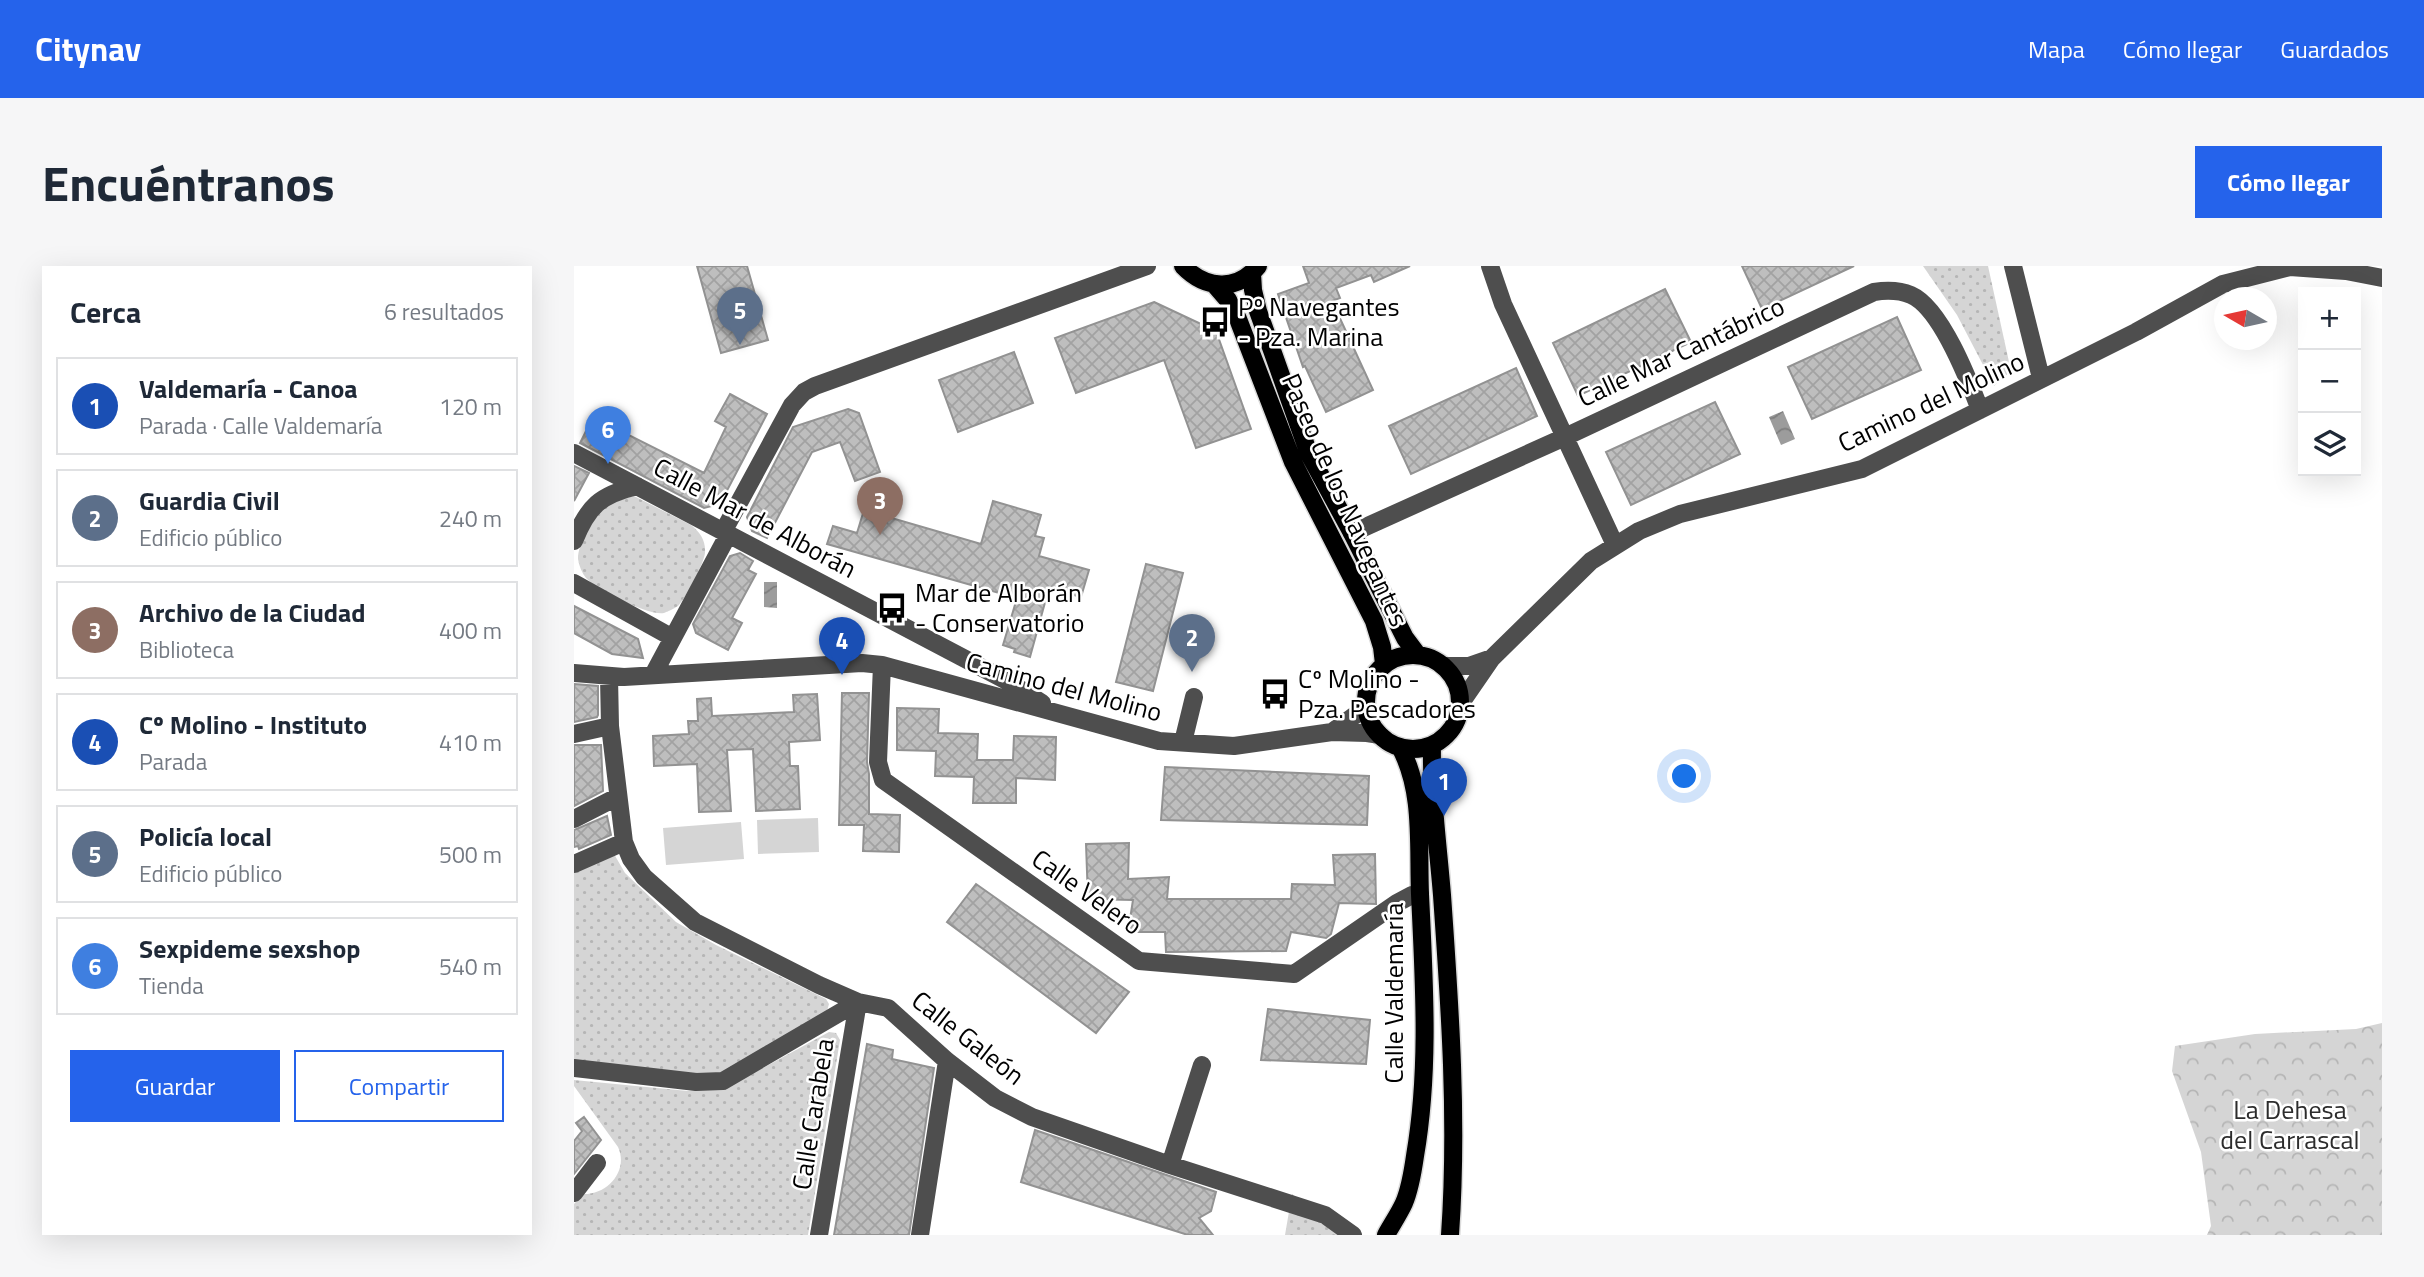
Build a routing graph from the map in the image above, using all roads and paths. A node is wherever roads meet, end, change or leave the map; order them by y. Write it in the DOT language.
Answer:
graph roads {
  1 [pos="1147,266"];
  2 [pos="1183,266"];
  3 [pos="1490,266"];
  4 [pos="2013,266"];
  5 [pos="1255,270"];
  6 [pos="2382,278"];
  7 [pos="1215,285"];
  8 [pos="2041,378"];
  9 [pos="1980,410"];
  10 [pos="1565,437"];
  11 [pos="574,453"];
  12 [pos="636,486"];
  13 [pos="700,519"];
  14 [pos="1352,533"];
  15 [pos="726,534"];
  16 [pos="574,541"];
  17 [pos="1615,545"];
  18 [pos="707,575"];
  19 [pos="576,581"];
  20 [pos="689,607"];
  21 [pos="633,616"];
  22 [pos="673,638"];
  23 [pos="1416,654"];
  24 [pos="1492,658"];
  25 [pos="1384,664"];
  26 [pos="882,665"];
  27 [pos="1446,666"];
  28 [pos="574,673"];
  29 [pos="653,675"];
  30 [pos="609,677"];
  31 [pos="1194,697"];
  32 [pos="1461,703"];
  33 [pos="1366,704"];
  34 [pos="1056,713"];
  35 [pos="610,726"];
  36 [pos="1332,732"];
  37 [pos="574,734"];
  38 [pos="1380,735"];
  39 [pos="1183,742"];
  40 [pos="1432,746"];
  41 [pos="1400,747"];
  42 [pos="617,797"];
  43 [pos="574,819"];
  44 [pos="624,842"];
  45 [pos="574,864"];
  46 [pos="1420,895"];
  47 [pos="858,1002"];
  48 [pos="947,1061"];
  49 [pos="1202,1065"];
  50 [pos="574,1068"];
  51 [pos="597,1163"];
  52 [pos="1170,1166"];
  53 [pos="574,1193"];
  54 [pos="820,1235"];
  55 [pos="920,1235"];
  56 [pos="1353,1235"];
  57 [pos="1386,1235"];
  58 [pos="1450,1235"];
  1 -- 15 [label="street"];
  2 -- 7 [label="main road"];
  3 -- 10 [label="street"];
  4 -- 8 [label="street"];
  5 -- 7 [label="main road"];
  5 -- 14 [label="main road, Paseo de los Navegantes"];
  6 -- 8 [label="street, Camino del Molino"];
  7 -- 25 [label="main road, Paseo de los Navegantes"];
  8 -- 9 [label="street, Camino del Molino"];
  9 -- 10 [label="street, Calle Mar Cantábrico"];
  9 -- 17 [label="street, Camino del Molino"];
  10 -- 14 [label="street, Calle Mar Cantábrico"];
  10 -- 17 [label="street"];
  11 -- 12 [label="street, Calle Mar de Alborán"];
  12 -- 13 [label="street, Calle Mar de Alborán"];
  12 -- 16 [label="street"];
  13 -- 15 [label="street, Calle Mar de Alborán"];
  13 -- 18 [label="street"];
  14 -- 23 [label="main road, Paseo de los Navegantes"];
  15 -- 18 [label="street"];
  15 -- 34 [label="street, Calle Mar de Alborán"];
  17 -- 24 [label="street, Camino del Molino"];
  18 -- 20 [label="street"];
  19 -- 21 [label="street"];
  20 -- 21 [label="street"];
  20 -- 22 [label="street"];
  21 -- 22 [label="street"];
  22 -- 29 [label="street"];
  23 -- 25 [label="main road"];
  23 -- 27 [label="main road"];
  24 -- 27 [label="street"];
  24 -- 32 [label="street, Camino del Molino"];
  25 -- 33 [label="main road"];
  26 -- 29 [label="street, Camino del Molino"];
  26 -- 34 [label="street, Camino del Molino"];
  26 -- 46 [label="street, Calle Velero"];
  27 -- 32 [label="main road"];
  28 -- 30 [label="street, Camino del Molino"];
  29 -- 30 [label="street, Camino del Molino"];
  30 -- 35 [label="street, Calle Galeón"];
  31 -- 39 [label="street"];
  32 -- 40 [label="main road"];
  33 -- 36 [label="street, Camino del Molino"];
  33 -- 38 [label="main road"];
  34 -- 39 [label="street, Camino del Molino"];
  35 -- 37 [label="street"];
  35 -- 42 [label="street, Calle Galeón"];
  36 -- 38 [label="street, Camino del Molino"];
  36 -- 39 [label="street, Camino del Molino"];
  38 -- 41 [label="main road"];
  40 -- 41 [label="main road"];
  40 -- 58 [label="main road, Calle Valdemaría"];
  41 -- 46 [label="main road, Calle Valdemaría"];
  42 -- 43 [label="street"];
  42 -- 44 [label="street, Calle Galeón"];
  44 -- 45 [label="street"];
  44 -- 47 [label="street, Calle Galeón"];
  46 -- 57 [label="main road, Calle Valdemaría"];
  47 -- 48 [label="street, Calle Galeón"];
  47 -- 50 [label="street"];
  47 -- 54 [label="street, Calle Carabela"];
  48 -- 52 [label="street, Calle Galeón"];
  48 -- 55 [label="street"];
  49 -- 52 [label="street"];
  51 -- 53 [label="street"];
  52 -- 56 [label="street, Calle Galeón"];
}
